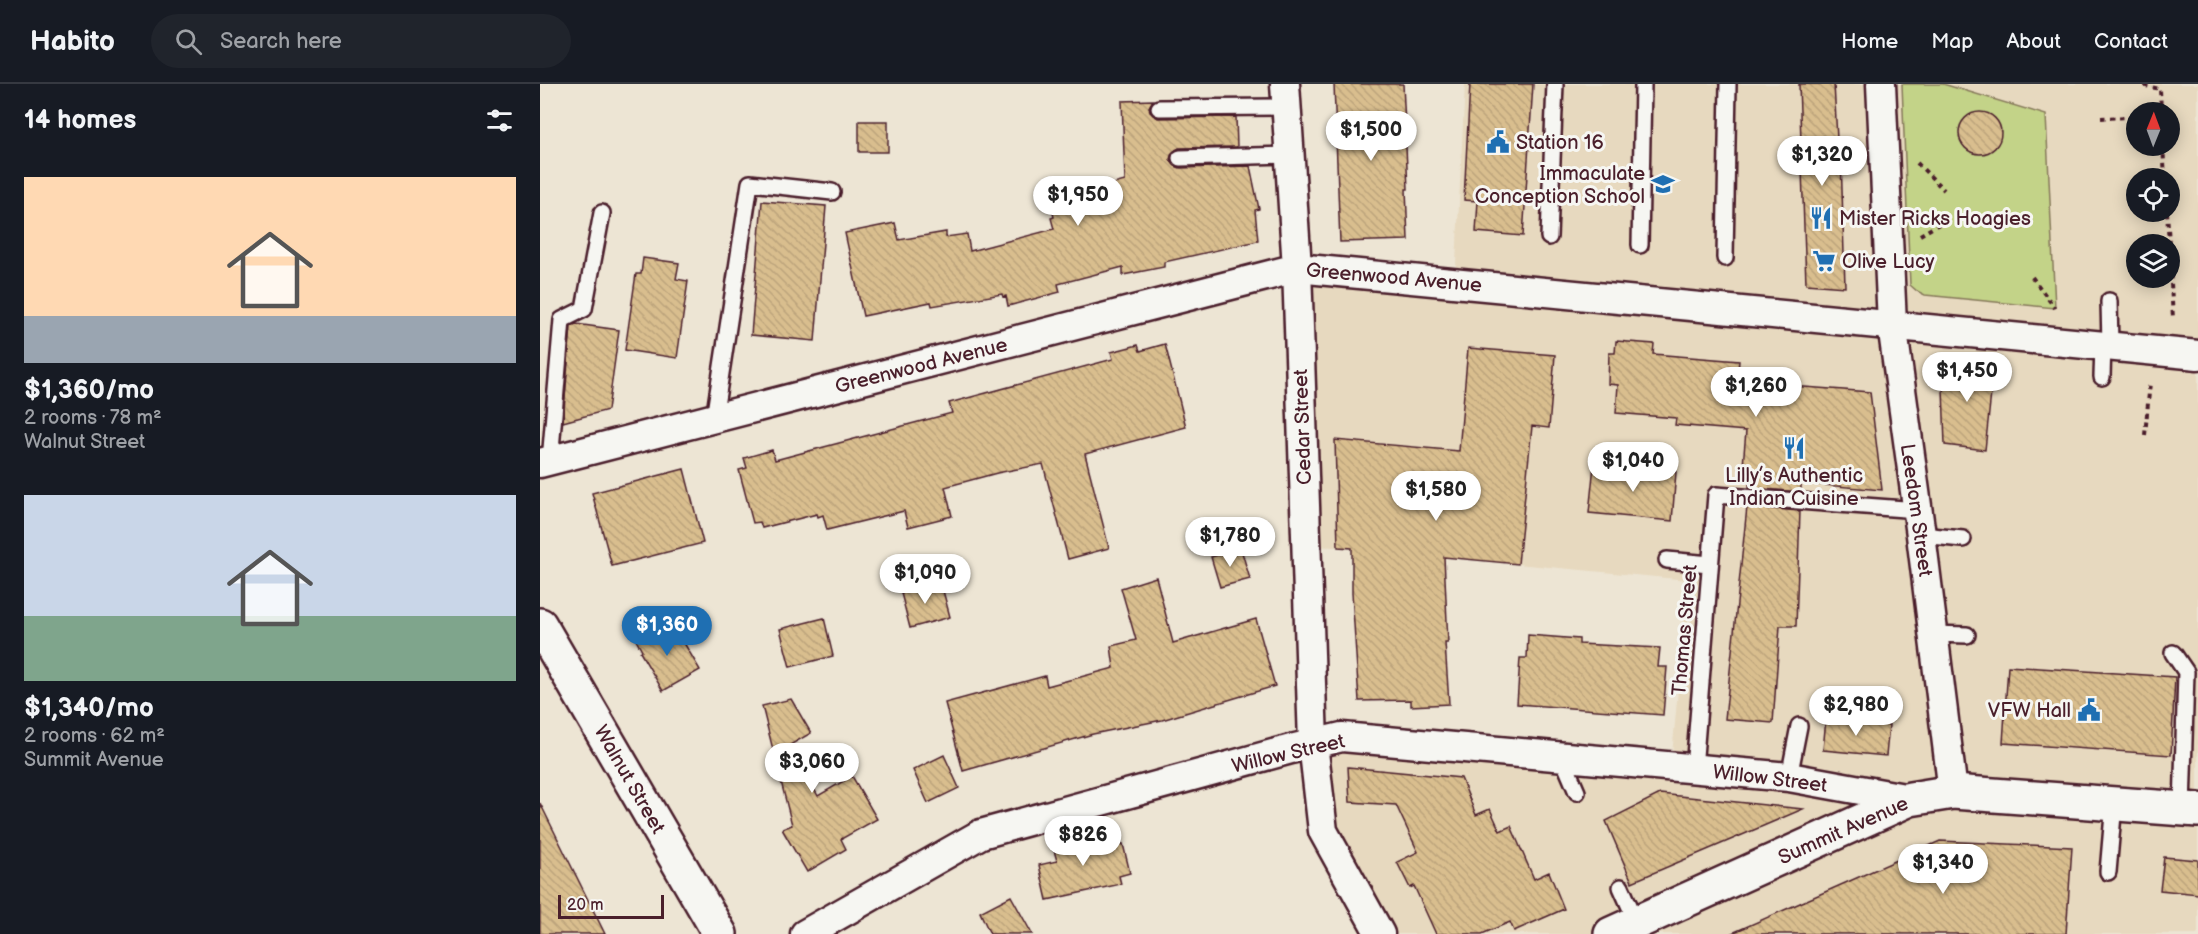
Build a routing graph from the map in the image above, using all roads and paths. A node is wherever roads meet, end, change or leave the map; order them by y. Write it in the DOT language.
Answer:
graph roads {
  1 [pos="1555,84"];
  2 [pos="1643,84"];
  3 [pos="1728,84"];
  4 [pos="1881,84"];
  5 [pos="2146,84"];
  6 [pos="1286,96"];
  7 [pos="2161,102"];
  8 [pos="1159,108"];
  9 [pos="2126,117"];
  10 [pos="2101,118"];
  11 [pos="1289,155"];
  12 [pos="1180,158"];
  13 [pos="1913,159"];
  14 [pos="1944,190"];
  15 [pos="831,192"];
  16 [pos="602,213"];
  17 [pos="1944,220"];
  18 [pos="1918,236"];
  19 [pos="1549,237"];
  20 [pos="1640,245"];
  21 [pos="1725,258"];
  22 [pos="1297,268"];
  23 [pos="2032,277"];
  24 [pos="2171,288"];
  25 [pos="2109,301"];
  26 [pos="2055,308"];
  27 [pos="2173,322"];
  28 [pos="1892,324"];
  29 [pos="2106,345"];
  30 [pos="2198,355"];
  31 [pos="2151,372"];
  32 [pos="2102,377"];
  33 [pos="714,419"];
  34 [pos="2145,435"];
  35 [pos="545,462"];
  36 [pos="1920,523"];
  37 [pos="1963,539"];
  38 [pos="1667,560"];
  39 [pos="1710,564"];
  40 [pos="540,625"];
  41 [pos="1933,634"];
  42 [pos="1967,635"];
  43 [pos="2173,653"];
  44 [pos="1799,726"];
  45 [pos="1313,743"];
  46 [pos="1562,757"];
  47 [pos="1694,769"];
  48 [pos="1789,777"];
  49 [pos="1577,792"];
  50 [pos="1953,792"];
  51 [pos="1910,799"];
  52 [pos="2114,803"];
  53 [pos="2190,809"];
  54 [pos="2108,872"];
  55 [pos="1620,887"];
  56 [pos="1624,928"];
  57 [pos="720,934"];
  58 [pos="805,934"];
  59 [pos="1380,934"];
  1 -- 19 [label="lane"];
  2 -- 20 [label="lane"];
  3 -- 21 [label="lane"];
  4 -- 28 [label="street, Leedom Street"];
  5 -- 7 [label="path"];
  6 -- 8 [label="lane"];
  6 -- 11 [label="street, Cedar Street"];
  9 -- 10 [label="path"];
  11 -- 12 [label="lane"];
  11 -- 22 [label="street, Cedar Street"];
  13 -- 14 [label="path"];
  15 -- 33 [label="lane"];
  16 -- 35 [label="lane"];
  17 -- 18 [label="path"];
  22 -- 28 [label="street, Greenwood Avenue"];
  22 -- 33 [label="street, Greenwood Avenue"];
  22 -- 45 [label="street, Cedar Street"];
  23 -- 26 [label="path"];
  24 -- 27 [label="path"];
  25 -- 29 [label="lane"];
  28 -- 29 [label="street, Greenwood Avenue"];
  28 -- 36 [label="street, Leedom Street"];
  29 -- 30 [label="street, Greenwood Avenue"];
  29 -- 32 [label="lane"];
  31 -- 34 [label="path"];
  33 -- 35 [label="street, Greenwood Avenue"];
  36 -- 37 [label="lane"];
  36 -- 39 [label="lane, Thomas Street"];
  36 -- 41 [label="street, Leedom Street"];
  38 -- 39 [label="lane"];
  39 -- 47 [label="lane, Thomas Street"];
  40 -- 57 [label="street, Walnut Street"];
  41 -- 42 [label="lane"];
  41 -- 50 [label="street, Leedom Street"];
  43 -- 53 [label="lane"];
  44 -- 48 [label="lane"];
  45 -- 46 [label="street, Willow Street"];
  45 -- 58 [label="street, Willow Street"];
  45 -- 59 [label="street, Cedar Street"];
  46 -- 47 [label="street, Willow Street"];
  46 -- 49 [label="lane"];
  47 -- 48 [label="street, Willow Street"];
  48 -- 51 [label="street, Willow Street"];
  50 -- 51 [label="street, Summit Avenue"];
  50 -- 52 [label="street, Summit Avenue"];
  51 -- 56 [label="street, Summit Avenue"];
  52 -- 53 [label="street, Summit Avenue"];
  52 -- 54 [label="lane"];
  55 -- 56 [label="lane"];
}
